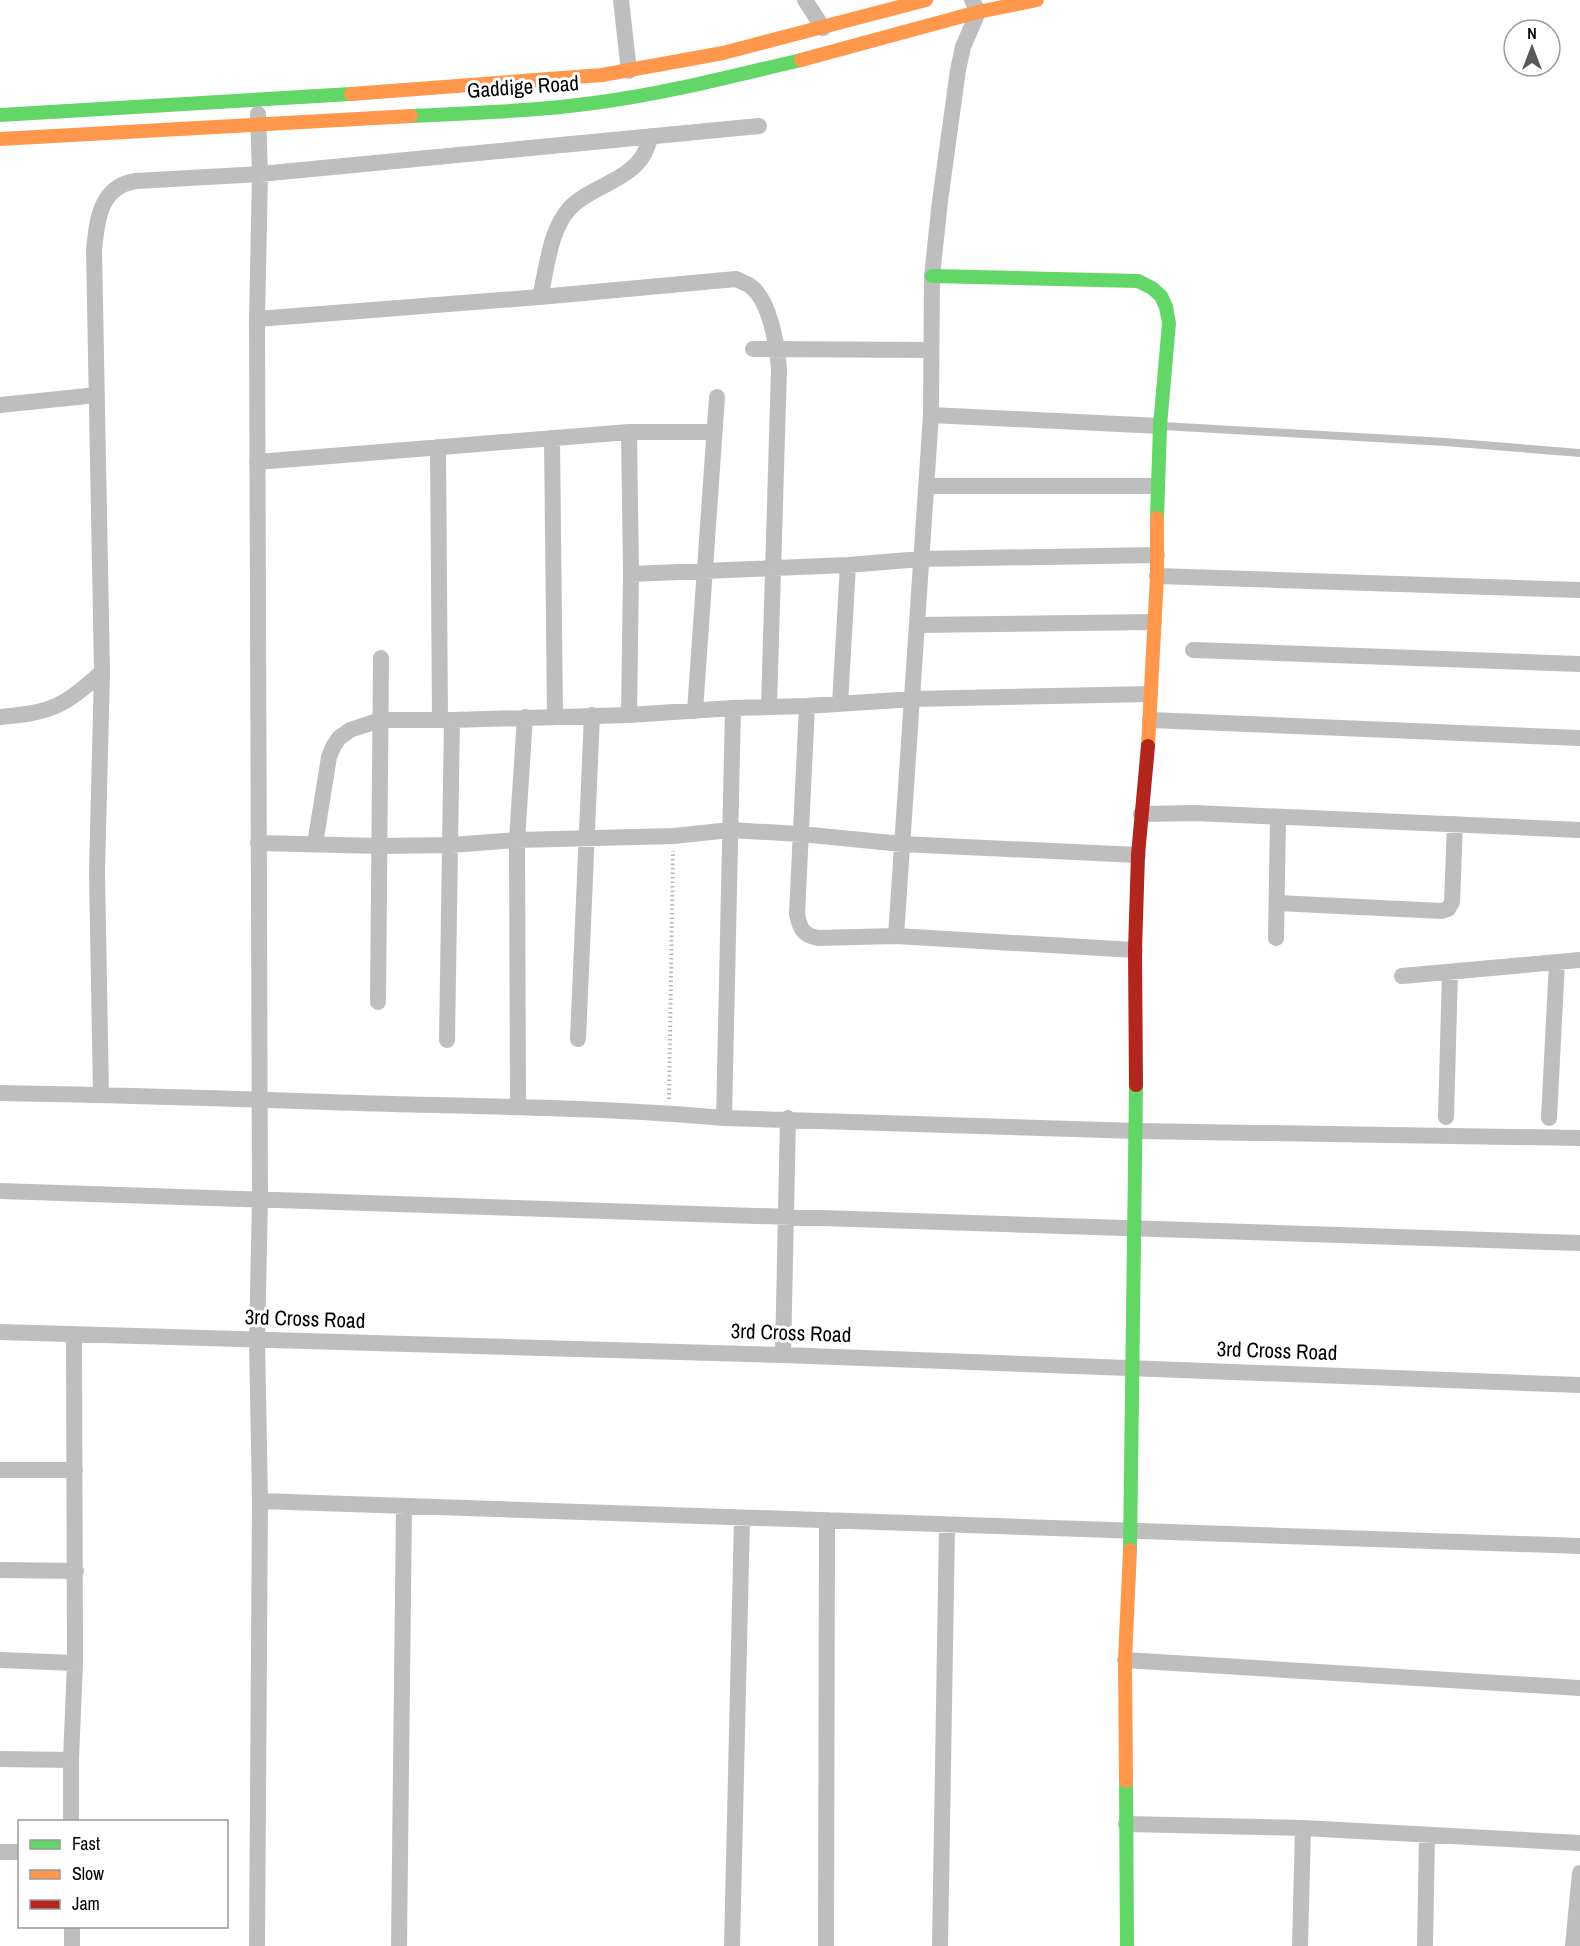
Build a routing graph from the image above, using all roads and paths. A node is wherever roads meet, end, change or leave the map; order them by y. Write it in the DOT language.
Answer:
graph roads {
  1 [pos="621,0"];
  2 [pos="805,0"];
  3 [pos="926,0"];
  4 [pos="1037,0"];
  5 [pos="975,6"];
  6 [pos="823,28"];
  7 [pos="629,71"];
  8 [pos="258,101"];
  9 [pos="0,115"];
  10 [pos="258,125"];
  11 [pos="759,126"];
  12 [pos="651,136"];
  13 [pos="0,139"];
  14 [pos="260,174"];
  15 [pos="932,276"];
  16 [pos="540,297"];
  17 [pos="257,319"];
  18 [pos="753,349"];
  19 [pos="777,349"];
  20 [pos="930,350"];
  21 [pos="97,395"];
  22 [pos="717,397"];
  23 [pos="0,405"];
  24 [pos="931,415"];
  25 [pos="1160,426"];
  26 [pos="629,432"];
  27 [pos="714,432"];
  28 [pos="552,438"];
  29 [pos="438,447"];
  30 [pos="1580,453"];
  31 [pos="257,462"];
  32 [pos="926,486"];
  33 [pos="1157,486"];
  34 [pos="1157,555"];
  35 [pos="921,559"];
  36 [pos="848,565"];
  37 [pos="773,567"];
  38 [pos="706,570"];
  39 [pos="631,574"];
  40 [pos="1157,576"];
  41 [pos="1580,590"];
  42 [pos="1154,622"];
  43 [pos="918,625"];
  44 [pos="1193,650"];
  45 [pos="381,658"];
  46 [pos="1580,664"];
  47 [pos="102,672"];
  48 [pos="1150,694"];
  49 [pos="913,699"];
  50 [pos="840,704"];
  51 [pos="769,706"];
  52 [pos="807,706"];
  53 [pos="733,708"];
  54 [pos="695,711"];
  55 [pos="592,715"];
  56 [pos="629,715"];
  57 [pos="555,716"];
  58 [pos="0,717"];
  59 [pos="525,717"];
  60 [pos="380,720"];
  61 [pos="446,720"];
  62 [pos="1150,720"];
  63 [pos="1580,738"];
  64 [pos="1142,814"];
  65 [pos="1278,817"];
  66 [pos="1455,825"];
  67 [pos="730,830"];
  68 [pos="1580,830"];
  69 [pos="801,834"];
  70 [pos="674,836"];
  71 [pos="587,838"];
  72 [pos="518,840"];
  73 [pos="258,843"];
  74 [pos="315,844"];
  75 [pos="902,844"];
  76 [pos="451,845"];
  77 [pos="380,846"];
  78 [pos="1138,855"];
  79 [pos="1277,903"];
  80 [pos="896,936"];
  81 [pos="1276,938"];
  82 [pos="1135,950"];
  83 [pos="1580,960"];
  84 [pos="1557,962"];
  85 [pos="1450,972"];
  86 [pos="1402,976"];
  87 [pos="378,1002"];
  88 [pos="578,1039"];
  89 [pos="447,1040"];
  90 [pos="0,1094"];
  91 [pos="101,1095"];
  92 [pos="258,1100"];
  93 [pos="518,1107"];
  94 [pos="669,1113"];
  95 [pos="1446,1117"];
  96 [pos="724,1118"];
  97 [pos="788,1118"];
  98 [pos="1549,1118"];
  99 [pos="1137,1131"];
  100 [pos="1580,1138"];
  101 [pos="0,1191"];
  102 [pos="260,1199"];
  103 [pos="787,1218"];
  104 [pos="1136,1228"];
  105 [pos="1580,1243"];
  106 [pos="0,1332"];
  107 [pos="74,1334"];
  108 [pos="257,1340"];
  109 [pos="783,1355"];
  110 [pos="1134,1368"];
  111 [pos="1580,1385"];
  112 [pos="0,1470"];
  113 [pos="75,1470"];
  114 [pos="260,1501"];
  115 [pos="404,1506"];
  116 [pos="742,1518"];
  117 [pos="827,1520"];
  118 [pos="947,1526"];
  119 [pos="1131,1532"];
  120 [pos="1580,1546"];
  121 [pos="0,1570"];
  122 [pos="76,1571"];
  123 [pos="0,1660"];
  124 [pos="1125,1660"];
  125 [pos="75,1663"];
  126 [pos="1580,1688"];
  127 [pos="0,1759"];
  128 [pos="71,1760"];
  129 [pos="71,1820"];
  130 [pos="1126,1824"];
  131 [pos="1303,1828"];
  132 [pos="1427,1835"];
  133 [pos="1580,1843"];
  134 [pos="0,1852"];
  135 [pos="18,1852"];
  136 [pos="1580,1873"];
  137 [pos="72,1928"];
  138 [pos="72,1946"];
  139 [pos="257,1946"];
  140 [pos="399,1946"];
  141 [pos="732,1946"];
  142 [pos="826,1946"];
  143 [pos="940,1946"];
  144 [pos="1127,1946"];
  145 [pos="1300,1946"];
  146 [pos="1425,1946"];
  147 [pos="1573,1946"];
  1 -- 7 [label="street"];
  2 -- 6 [label="street"];
  3 -- 6 [label="main road, Gaddige Road"];
  4 -- 5 [label="main road, Gaddige Road"];
  5 -- 10 [label="main road, Gaddige Road"];
  5 -- 15 [label="street"];
  6 -- 7 [label="main road, Gaddige Road"];
  7 -- 8 [label="main road, Gaddige Road"];
  8 -- 9 [label="main road, Gaddige Road"];
  8 -- 10 [label="street"];
  10 -- 13 [label="main road, Gaddige Road"];
  10 -- 14 [label="street"];
  11 -- 12 [label="street"];
  12 -- 14 [label="street"];
  12 -- 16 [label="street"];
  14 -- 17 [label="street"];
  14 -- 21 [label="street"];
  15 -- 20 [label="street"];
  15 -- 25 [label="main road"];
  16 -- 17 [label="street"];
  16 -- 19 [label="street"];
  17 -- 31 [label="street"];
  18 -- 19 [label="street"];
  19 -- 20 [label="street"];
  19 -- 37 [label="street"];
  20 -- 24 [label="street"];
  21 -- 23 [label="street"];
  21 -- 47 [label="street"];
  22 -- 27 [label="street"];
  24 -- 25 [label="street"];
  24 -- 32 [label="street"];
  25 -- 30 [label="lane"];
  25 -- 33 [label="main road"];
  26 -- 27 [label="street"];
  26 -- 28 [label="street"];
  26 -- 39 [label="street"];
  27 -- 38 [label="street"];
  28 -- 29 [label="street"];
  28 -- 57 [label="street"];
  29 -- 31 [label="street"];
  29 -- 61 [label="street"];
  31 -- 73 [label="street"];
  32 -- 33 [label="street"];
  32 -- 35 [label="street"];
  33 -- 34 [label="main road"];
  34 -- 35 [label="street"];
  34 -- 40 [label="main road"];
  35 -- 36 [label="street"];
  35 -- 43 [label="street"];
  36 -- 37 [label="street"];
  36 -- 50 [label="street"];
  37 -- 38 [label="street"];
  37 -- 51 [label="street"];
  38 -- 39 [label="street"];
  38 -- 54 [label="street"];
  39 -- 56 [label="street"];
  40 -- 41 [label="street"];
  40 -- 42 [label="main road"];
  42 -- 43 [label="street"];
  42 -- 48 [label="main road"];
  43 -- 49 [label="street"];
  44 -- 46 [label="street"];
  45 -- 60 [label="street"];
  47 -- 58 [label="street"];
  47 -- 91 [label="street"];
  48 -- 49 [label="street"];
  48 -- 62 [label="main road"];
  49 -- 50 [label="street"];
  49 -- 75 [label="street"];
  50 -- 52 [label="street"];
  51 -- 52 [label="street"];
  51 -- 53 [label="street"];
  52 -- 69 [label="street"];
  53 -- 54 [label="street"];
  53 -- 67 [label="street"];
  54 -- 56 [label="street"];
  55 -- 56 [label="street"];
  55 -- 57 [label="street"];
  55 -- 71 [label="street"];
  57 -- 59 [label="street"];
  59 -- 61 [label="street"];
  59 -- 72 [label="street"];
  60 -- 61 [label="street"];
  60 -- 74 [label="street"];
  60 -- 77 [label="street"];
  61 -- 76 [label="street"];
  62 -- 63 [label="street"];
  62 -- 64 [label="main road"];
  64 -- 65 [label="street"];
  64 -- 78 [label="main road"];
  65 -- 66 [label="street"];
  65 -- 79 [label="street"];
  66 -- 68 [label="street"];
  66 -- 79 [label="street"];
  67 -- 69 [label="street"];
  67 -- 70 [label="street"];
  67 -- 96 [label="street"];
  69 -- 75 [label="street"];
  69 -- 80 [label="street"];
  70 -- 71 [label="street"];
  70 -- 94 [label="path"];
  71 -- 72 [label="street"];
  71 -- 88 [label="street"];
  72 -- 76 [label="street"];
  72 -- 93 [label="street"];
  73 -- 74 [label="street"];
  73 -- 92 [label="street"];
  74 -- 77 [label="street"];
  75 -- 78 [label="street"];
  75 -- 80 [label="street"];
  76 -- 77 [label="street"];
  76 -- 89 [label="street"];
  77 -- 87 [label="street"];
  78 -- 82 [label="main road"];
  79 -- 81 [label="street"];
  80 -- 82 [label="street"];
  82 -- 99 [label="main road"];
  83 -- 84 [label="street"];
  84 -- 85 [label="street"];
  84 -- 98 [label="street"];
  85 -- 86 [label="street"];
  85 -- 95 [label="street"];
  90 -- 91 [label="street"];
  91 -- 92 [label="street"];
  92 -- 93 [label="street"];
  92 -- 102 [label="street"];
  93 -- 94 [label="street"];
  94 -- 96 [label="street"];
  96 -- 97 [label="street"];
  97 -- 99 [label="street"];
  97 -- 103 [label="street"];
  99 -- 100 [label="street"];
  99 -- 104 [label="main road"];
  101 -- 102 [label="street"];
  102 -- 103 [label="street"];
  102 -- 108 [label="street"];
  103 -- 104 [label="street"];
  103 -- 109 [label="street"];
  104 -- 105 [label="street"];
  104 -- 110 [label="main road"];
  106 -- 107 [label="street, 3rd Cross Road"];
  107 -- 108 [label="street, 3rd Cross Road"];
  107 -- 113 [label="street"];
  108 -- 109 [label="street, 3rd Cross Road"];
  108 -- 114 [label="street"];
  109 -- 110 [label="street, 3rd Cross Road"];
  110 -- 111 [label="street, 3rd Cross Road"];
  110 -- 119 [label="main road"];
  112 -- 113 [label="street"];
  113 -- 122 [label="street"];
  114 -- 115 [label="street"];
  114 -- 139 [label="street"];
  115 -- 116 [label="street"];
  115 -- 140 [label="street"];
  116 -- 117 [label="street"];
  116 -- 141 [label="street"];
  117 -- 118 [label="street"];
  117 -- 142 [label="street"];
  118 -- 119 [label="street"];
  118 -- 143 [label="street"];
  119 -- 120 [label="street"];
  119 -- 124 [label="main road"];
  121 -- 122 [label="street"];
  122 -- 125 [label="street"];
  123 -- 125 [label="street"];
  124 -- 126 [label="street"];
  124 -- 130 [label="main road"];
  125 -- 128 [label="street"];
  127 -- 128 [label="street"];
  128 -- 129 [label="street"];
  130 -- 131 [label="street"];
  130 -- 144 [label="main road"];
  131 -- 132 [label="street"];
  131 -- 145 [label="street"];
  132 -- 133 [label="street"];
  132 -- 146 [label="street"];
  134 -- 135 [label="street"];
  136 -- 147 [label="street"];
  137 -- 138 [label="street"];
}
